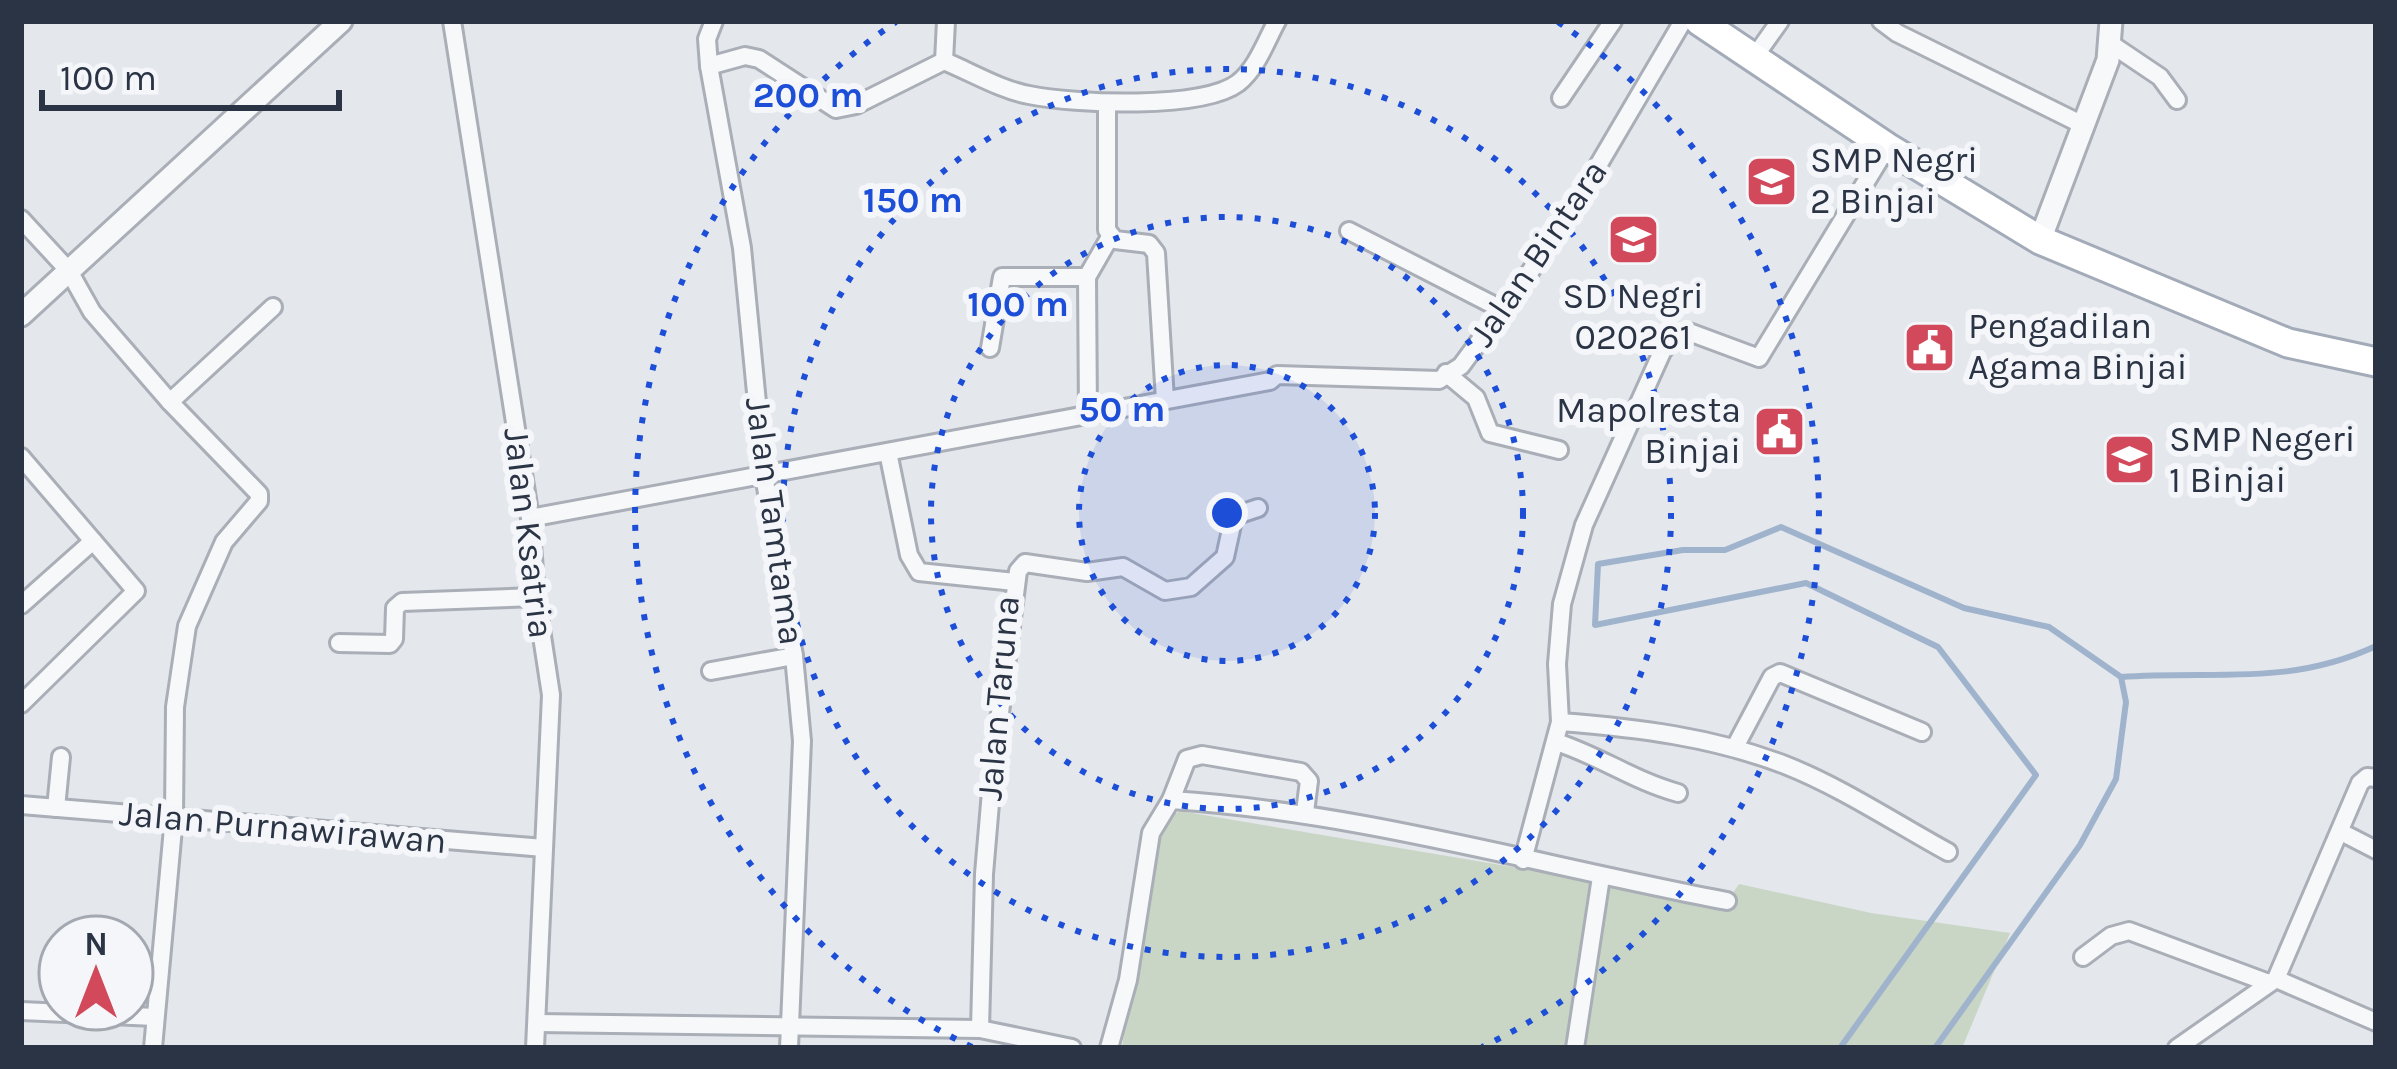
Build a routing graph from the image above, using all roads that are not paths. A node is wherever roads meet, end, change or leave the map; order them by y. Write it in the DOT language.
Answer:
graph roads {
  1 [pos="341,21"];
  2 [pos="452,21"];
  3 [pos="713,21"];
  4 [pos="946,21"];
  5 [pos="1277,21"];
  6 [pos="1613,21"];
  7 [pos="1683,21"];
  8 [pos="1699,21"];
  9 [pos="1780,21"];
  10 [pos="1881,21"];
  11 [pos="1901,27"];
  12 [pos="2111,33"];
  13 [pos="1753,59"];
  14 [pos="944,61"];
  15 [pos="709,65"];
  16 [pos="1561,98"];
  17 [pos="2177,100"];
  18 [pos="1107,104"];
  19 [pos="2085,126"];
  20 [pos="1887,147"];
  21 [pos="21,219"];
  22 [pos="1349,231"];
  23 [pos="1110,237"];
  24 [pos="2040,240"];
  25 [pos="69,271"];
  26 [pos="1087,277"];
  27 [pos="273,307"];
  28 [pos="1502,310"];
  29 [pos="21,314"];
  30 [pos="990,348"];
  31 [pos="2376,362"];
  32 [pos="1446,373"];
  33 [pos="1166,400"];
  34 [pos="170,402"];
  35 [pos="1088,416"];
  36 [pos="1559,450"];
  37 [pos="888,452"];
  38 [pos="22,462"];
  39 [pos="764,475"];
  40 [pos="1258,508"];
  41 [pos="530,518"];
  42 [pos="93,541"];
  43 [pos="1015,582"];
  44 [pos="536,597"];
  45 [pos="21,605"];
  46 [pos="339,643"];
  47 [pos="794,656"];
  48 [pos="711,671"];
  49 [pos="21,704"];
  50 [pos="1560,722"];
  51 [pos="1922,732"];
  52 [pos="1556,742"];
  53 [pos="1735,747"];
  54 [pos="61,757"];
  55 [pos="2376,778"];
  56 [pos="1678,793"];
  57 [pos="1171,800"];
  58 [pos="21,805"];
  59 [pos="56,808"];
  60 [pos="1305,812"];
  61 [pos="174,817"];
  62 [pos="2341,832"];
  63 [pos="544,848"];
  64 [pos="2376,850"];
  65 [pos="1948,852"];
  66 [pos="1522,860"];
  67 [pos="1601,877"];
  68 [pos="1726,901"];
  69 [pos="2084,957"];
  70 [pos="2271,980"];
  71 [pos="156,1006"];
  72 [pos="2376,1022"];
  73 [pos="537,1023"];
  74 [pos="790,1024"];
  75 [pos="980,1029"];
  76 [pos="535,1048"];
  77 [pos="789,1048"];
  78 [pos="1072,1048"];
  79 [pos="1109,1048"];
  80 [pos="1575,1048"];
  81 [pos="2177,1048"];
  1 -- 25 [label="street"];
  2 -- 41 [label="street, Jalan Ksatria"];
  3 -- 15 [label="street, Jalan Tamtama"];
  4 -- 14 [label="street"];
  5 -- 18 [label="street"];
  6 -- 16 [label="street"];
  7 -- 28 [label="street, Jalan Bintara"];
  8 -- 13 [label="main road"];
  9 -- 13 [label="street"];
  10 -- 11 [label="street"];
  11 -- 19 [label="street"];
  12 -- 17 [label="street"];
  12 -- 19 [label="street"];
  13 -- 20 [label="main road"];
  14 -- 15 [label="street"];
  14 -- 18 [label="street"];
  15 -- 39 [label="street, Jalan Tamtama"];
  18 -- 23 [label="street"];
  19 -- 24 [label="street"];
  20 -- 24 [label="main road"];
  20 -- 50 [label="street"];
  21 -- 25 [label="street"];
  22 -- 28 [label="street"];
  23 -- 26 [label="street"];
  23 -- 33 [label="street"];
  24 -- 31 [label="main road"];
  25 -- 29 [label="street"];
  25 -- 34 [label="street"];
  26 -- 30 [label="street"];
  26 -- 35 [label="street"];
  27 -- 34 [label="street"];
  28 -- 32 [label="street, Jalan Bintara"];
  32 -- 33 [label="street, Jalan Bintara"];
  32 -- 36 [label="street"];
  33 -- 35 [label="street, Jalan Bintara"];
  34 -- 61 [label="street"];
  35 -- 37 [label="street, Jalan Bintara"];
  37 -- 39 [label="street, Jalan Bintara"];
  37 -- 43 [label="street, Jalan Taruna"];
  38 -- 42 [label="street"];
  39 -- 41 [label="street, Jalan Bintara"];
  39 -- 47 [label="street, Jalan Tamtama"];
  40 -- 43 [label="street"];
  41 -- 44 [label="street, Jalan Ksatria"];
  42 -- 45 [label="street"];
  42 -- 49 [label="street"];
  43 -- 75 [label="street, Jalan Taruna"];
  44 -- 46 [label="street"];
  44 -- 63 [label="street, Jalan Ksatria"];
  47 -- 48 [label="street"];
  47 -- 74 [label="street, Jalan Tamtama"];
  50 -- 52 [label="street"];
  50 -- 53 [label="street"];
  51 -- 53 [label="street"];
  52 -- 56 [label="street"];
  52 -- 66 [label="street"];
  53 -- 65 [label="street"];
  54 -- 59 [label="street"];
  55 -- 62 [label="street"];
  57 -- 60 [label="street"];
  57 -- 60 [label="street"];
  57 -- 79 [label="street"];
  58 -- 59 [label="street, Jalan Purnawirawan"];
  59 -- 61 [label="street, Jalan Purnawirawan"];
  60 -- 66 [label="street"];
  61 -- 63 [label="street, Jalan Purnawirawan"];
  61 -- 71 [label="street"];
  62 -- 64 [label="street"];
  62 -- 70 [label="street"];
  63 -- 73 [label="street, Jalan Ksatria"];
  66 -- 67 [label="street"];
  67 -- 68 [label="street"];
  67 -- 80 [label="street"];
  69 -- 70 [label="street"];
  70 -- 72 [label="street"];
  70 -- 81 [label="street"];
  73 -- 74 [label="street"];
  73 -- 76 [label="street, Jalan Ksatria"];
  74 -- 75 [label="street"];
  74 -- 77 [label="street, Jalan Tamtama"];
  75 -- 78 [label="street"];
}
